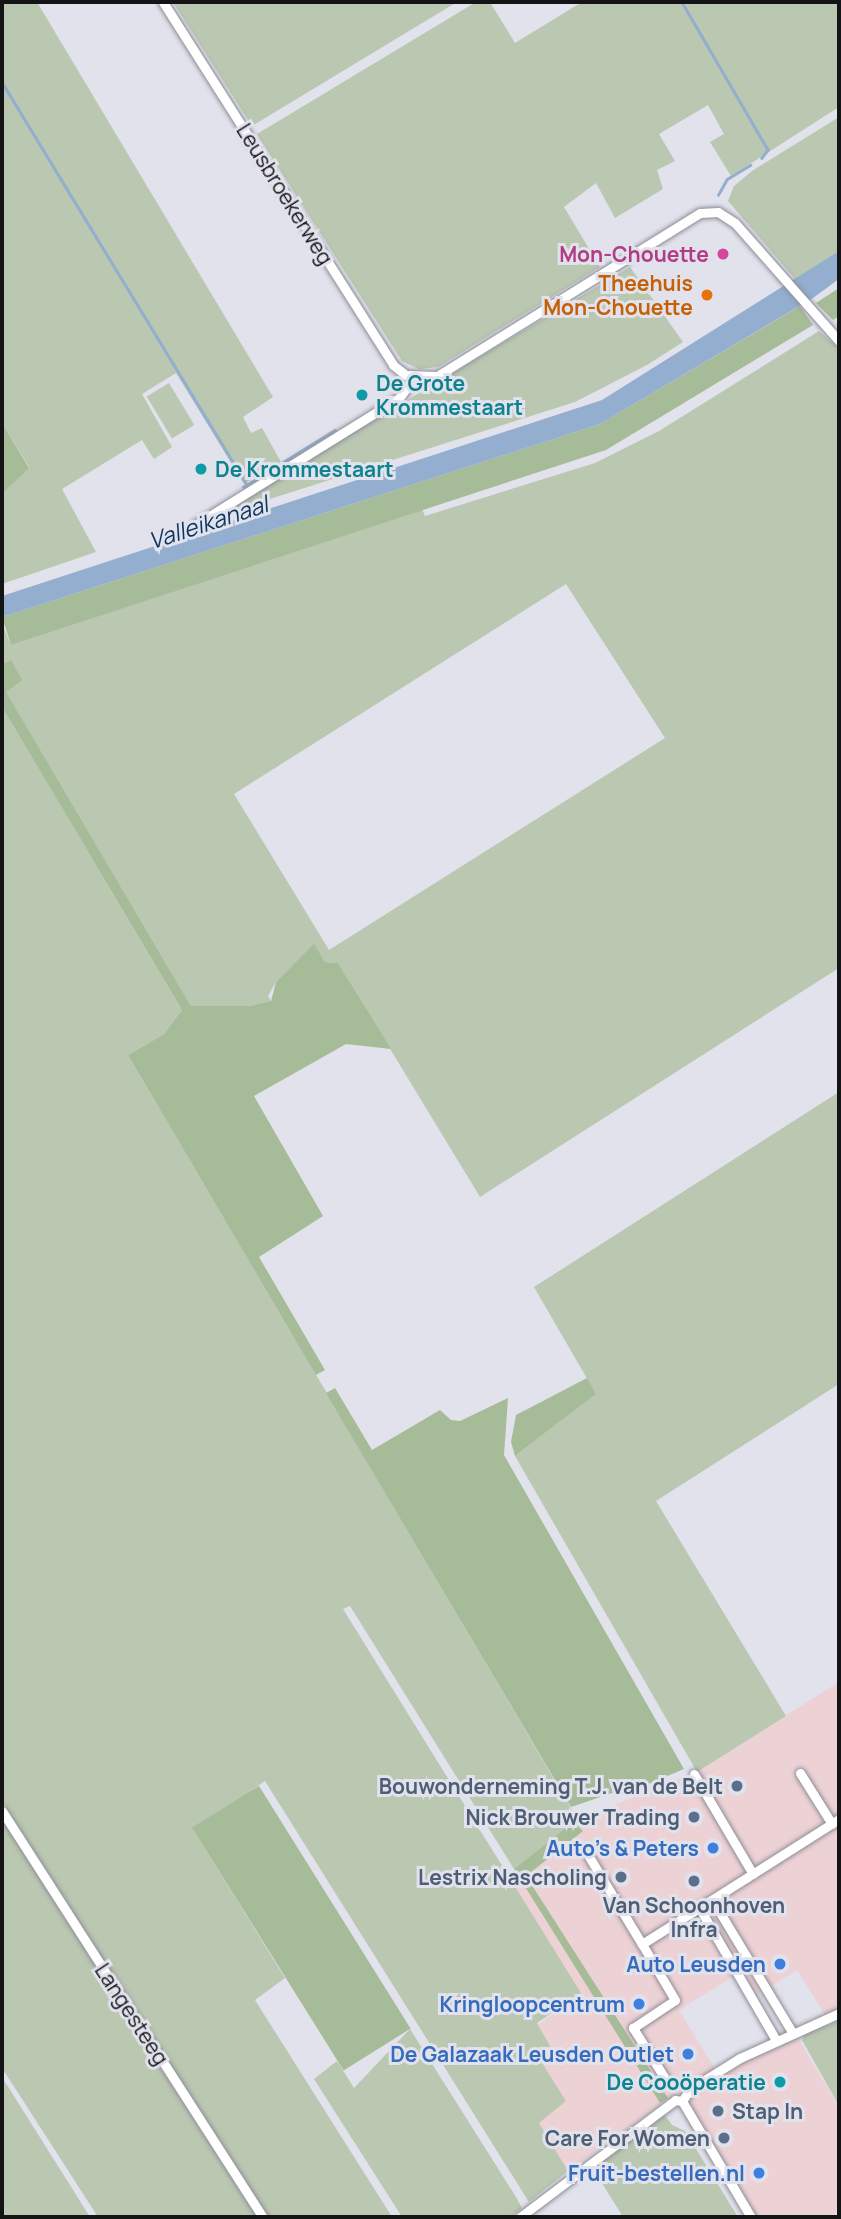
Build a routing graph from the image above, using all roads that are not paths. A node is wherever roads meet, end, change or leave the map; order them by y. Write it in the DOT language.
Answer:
graph roads {
  1 [pos="163,2"];
  2 [pos="835,329"];
  3 [pos="839,341"];
  4 [pos="414,378"];
  5 [pos="198,524"];
  6 [pos="800,1773"];
  7 [pos="694,1774"];
  8 [pos="2,1811"];
  9 [pos="835,1821"];
  10 [pos="588,1855"];
  11 [pos="753,1874"];
  12 [pos="713,1901"];
  13 [pos="700,1909"];
  14 [pos="642,1944"];
  15 [pos="839,2013"];
  16 [pos="792,2032"];
  17 [pos="776,2040"];
  18 [pos="666,2080"];
  19 [pos="682,2101"];
  20 [pos="263,2217"];
  21 [pos="520,2217"];
  22 [pos="751,2217"];
  1 -- 4 [label="street, Leusbroekerweg"];
  2 -- 3 [label="street"];
  2 -- 4 [label="street"];
  4 -- 5 [label="street"];
  6 -- 9 [label="street"];
  7 -- 11 [label="street"];
  8 -- 20 [label="street, Langesteeg"];
  9 -- 11 [label="street"];
  10 -- 14 [label="street"];
  11 -- 12 [label="street"];
  12 -- 13 [label="street"];
  12 -- 16 [label="street"];
  13 -- 14 [label="street"];
  13 -- 17 [label="street"];
  14 -- 18 [label="street"];
  15 -- 16 [label="street"];
  16 -- 17 [label="street"];
  17 -- 19 [label="street"];
  19 -- 21 [label="street"];
  19 -- 22 [label="street"];
}
